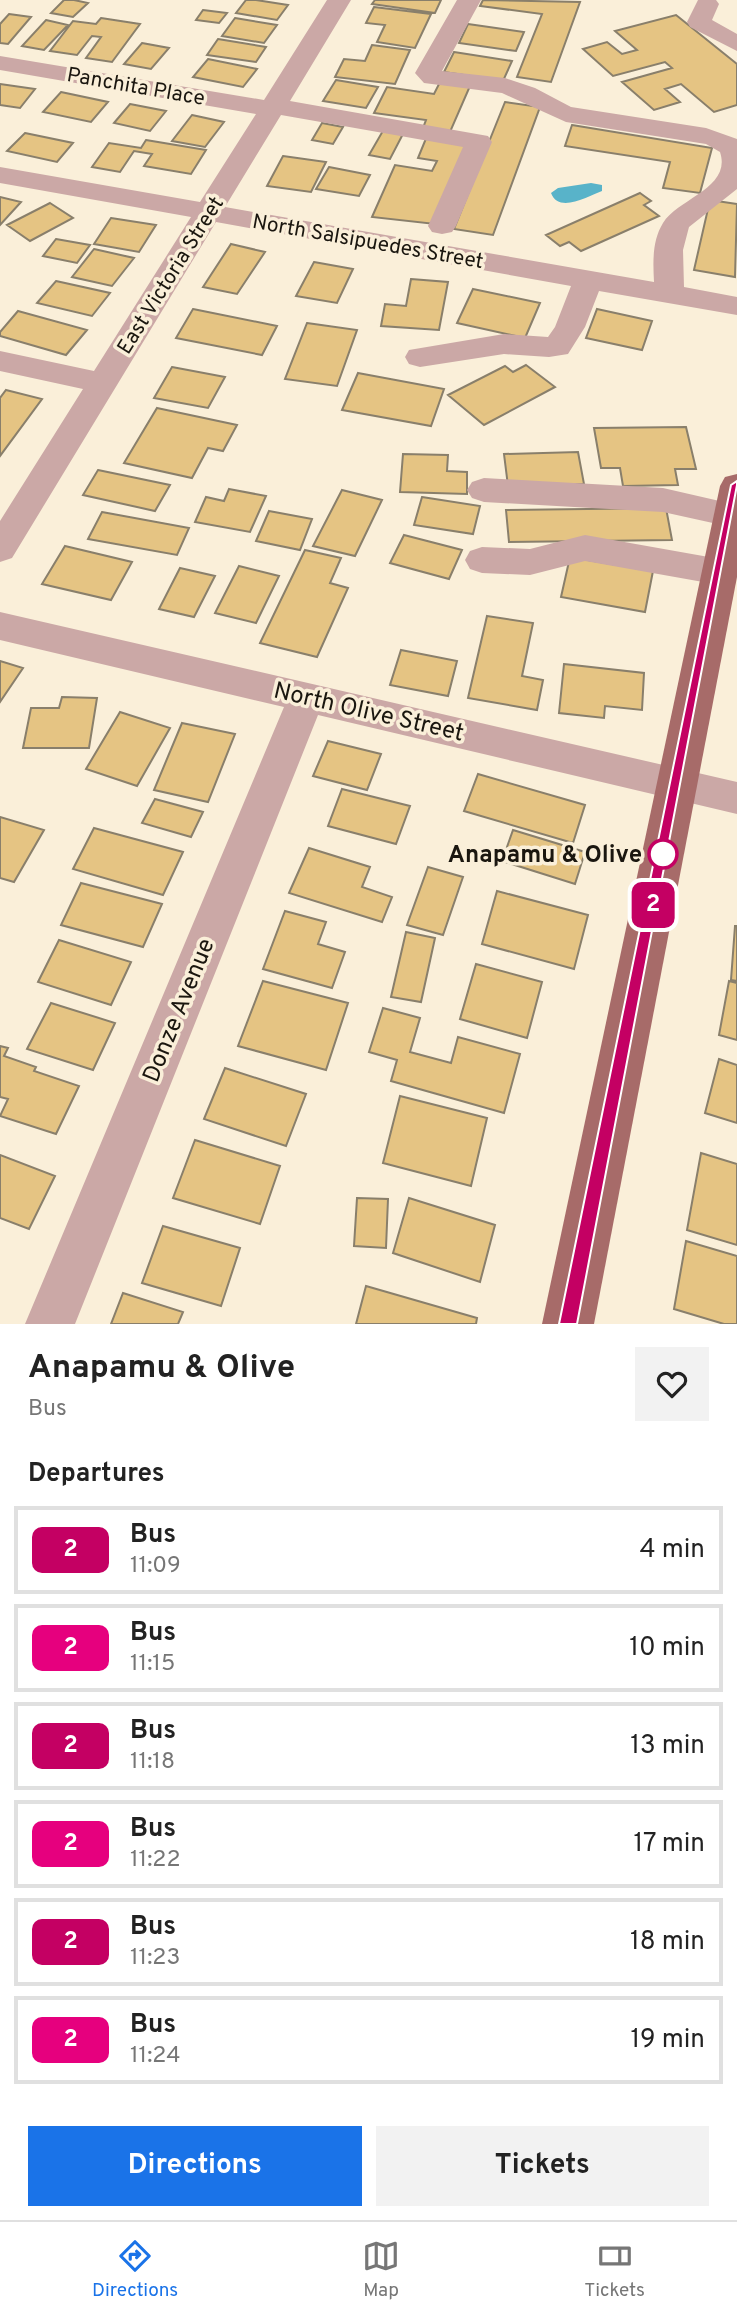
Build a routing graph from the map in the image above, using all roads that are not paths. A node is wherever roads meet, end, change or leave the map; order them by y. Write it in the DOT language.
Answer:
graph roads {
  1 [pos="339,0"];
  2 [pos="469,0"];
  3 [pos="681,0"];
  4 [pos="737,44"];
  5 [pos="0,63"];
  6 [pos="273,107"];
  7 [pos="474,112"];
  8 [pos="416,131"];
  9 [pos="402,157"];
  10 [pos="0,175"];
  11 [pos="209,213"];
  12 [pos="442,226"];
  13 [pos="588,280"];
  14 [pos="669,294"];
  15 [pos="737,306"];
  16 [pos="420,357"];
  17 [pos="0,361"];
  18 [pos="103,383"];
  19 [pos="484,490"];
  20 [pos="734,500"];
  21 [pos="0,549"];
  22 [pos="482,560"];
  23 [pos="720,572"];
  24 [pos="0,626"];
  25 [pos="307,696"];
  26 [pos="677,784"];
  27 [pos="737,798"];
  28 [pos="50,1324"];
  29 [pos="568,1324"];
  1 -- 6 [label="street, East Victoria Street"];
  2 -- 7 [label="street"];
  3 -- 4 [label="street"];
  5 -- 6 [label="street, Panchita Place"];
  6 -- 8 [label="street, Panchita Place"];
  6 -- 11 [label="street, East Victoria Street"];
  7 -- 8 [label="street, Panchita Place"];
  7 -- 12 [label="street"];
  7 -- 14 [label="street"];
  8 -- 9 [label="street"];
  10 -- 11 [label="street, North Salsipuedes Street"];
  11 -- 13 [label="street, North Salsipuedes Street"];
  11 -- 18 [label="street, East Victoria Street"];
  13 -- 14 [label="street, North Salsipuedes Street"];
  13 -- 16 [label="street"];
  14 -- 15 [label="street, North Salsipuedes Street"];
  17 -- 18 [label="street"];
  18 -- 21 [label="street, East Victoria Street"];
  19 -- 20 [label="street"];
  20 -- 23 [label="main road"];
  22 -- 23 [label="street"];
  23 -- 26 [label="main road"];
  24 -- 25 [label="street, North Olive Street"];
  25 -- 26 [label="street, North Olive Street"];
  25 -- 28 [label="street, Donze Avenue"];
  26 -- 27 [label="street, North Olive Street"];
  26 -- 29 [label="main road"];
}
